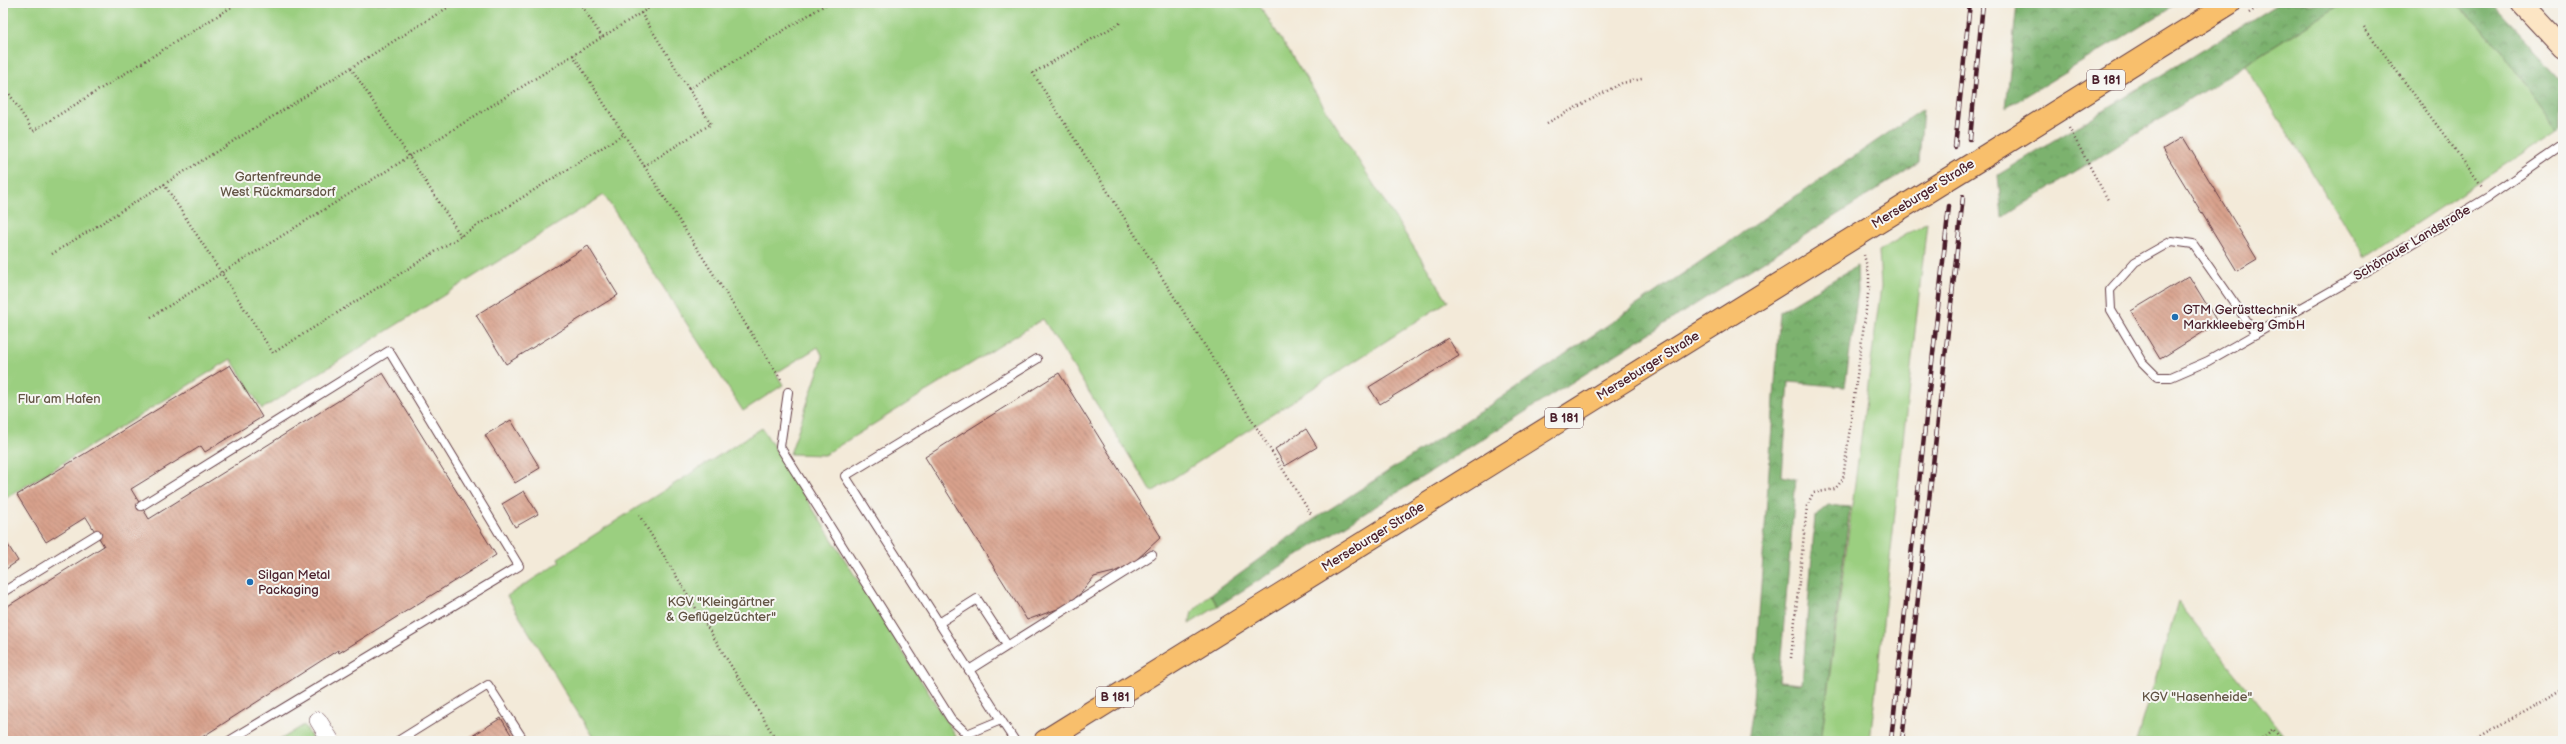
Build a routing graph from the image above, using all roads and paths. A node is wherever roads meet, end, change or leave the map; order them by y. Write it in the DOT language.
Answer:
graph roads {
  1 [pos="238,3"];
  2 [pos="455,3"];
  3 [pos="580,3"];
  4 [pos="657,3"];
  5 [pos="828,3"];
  6 [pos="2230,3"];
  7 [pos="2522,3"];
  8 [pos="641,13"];
  9 [pos="1120,23"];
  10 [pos="2364,27"];
  11 [pos="602,37"];
  12 [pos="2563,47"];
  13 [pos="573,55"];
  14 [pos="351,68"];
  15 [pos="1642,79"];
  16 [pos="3,84"];
  17 [pos="688,89"];
  18 [pos="1547,123"];
  19 [pos="2068,126"];
  20 [pos="624,134"];
  21 [pos="2563,145"];
  22 [pos="410,156"];
  23 [pos="644,166"];
  24 [pos="164,184"];
  25 [pos="2490,196"];
  26 [pos="2108,200"];
  27 [pos="461,236"];
  28 [pos="1856,236"];
  29 [pos="52,254"];
  30 [pos="222,273"];
  31 [pos="151,317"];
  32 [pos="2256,334"];
  33 [pos="1037,359"];
  34 [pos="788,392"];
  35 [pos="141,506"];
  36 [pos="1310,514"];
  37 [pos="639,515"];
  38 [pos="96,534"];
  39 [pos="1152,555"];
  40 [pos="3,592"];
  41 [pos="939,622"];
  42 [pos="1007,645"];
  43 [pos="1790,658"];
  44 [pos="969,670"];
  45 [pos="2563,689"];
  46 [pos="318,720"];
  47 [pos="1001,720"];
  48 [pos="229,741"];
  49 [pos="331,741"];
  50 [pos="398,741"];
  51 [pos="524,741"];
  52 [pos="777,741"];
  53 [pos="1015,741"];
  54 [pos="1045,741"];
  55 [pos="2259,741"];
  56 [pos="2283,741"];
  57 [pos="2474,741"];
  1 -- 16 [label="path"];
  2 -- 14 [label="path"];
  3 -- 11 [label="path"];
  4 -- 8 [label="path"];
  5 -- 17 [label="path"];
  6 -- 28 [label="main road, Merseburger Straße / B 181, bridge"];
  7 -- 12 [label="street"];
  8 -- 11 [label="path"];
  8 -- 17 [label="path"];
  9 -- 36 [label="path"];
  10 -- 25 [label="path"];
  11 -- 13 [label="path"];
  13 -- 20 [label="path"];
  13 -- 22 [label="path"];
  14 -- 22 [label="path"];
  14 -- 24 [label="path"];
  15 -- 18 [label="path"];
  17 -- 23 [label="path"];
  19 -- 26 [label="path"];
  20 -- 23 [label="path"];
  20 -- 27 [label="path"];
  21 -- 25 [label="lane, Schönauer Landstraße"];
  22 -- 27 [label="path"];
  22 -- 30 [label="path"];
  23 -- 34 [label="path"];
  24 -- 29 [label="path"];
  24 -- 30 [label="path"];
  25 -- 32 [label="lane, Schönauer Landstraße"];
  27 -- 30 [label="path"];
  28 -- 43 [label="path"];
  28 -- 54 [label="main road, Merseburger Straße / B 181"];
  30 -- 31 [label="path"];
  32 -- 32 [label="lane, Schönauer Landstraße"];
  33 -- 41 [label="lane"];
  34 -- 47 [label="lane"];
  35 -- 48 [label="lane"];
  37 -- 52 [label="path"];
  38 -- 40 [label="lane"];
  39 -- 42 [label="lane"];
  41 -- 42 [label="lane"];
  41 -- 44 [label="lane"];
  42 -- 44 [label="lane"];
  44 -- 47 [label="lane"];
  45 -- 57 [label="path"];
  46 -- 49 [label="street"];
  47 -- 53 [label="lane"];
  50 -- 51 [label="lane"];
  55 -- 56 [label="path"];
}
